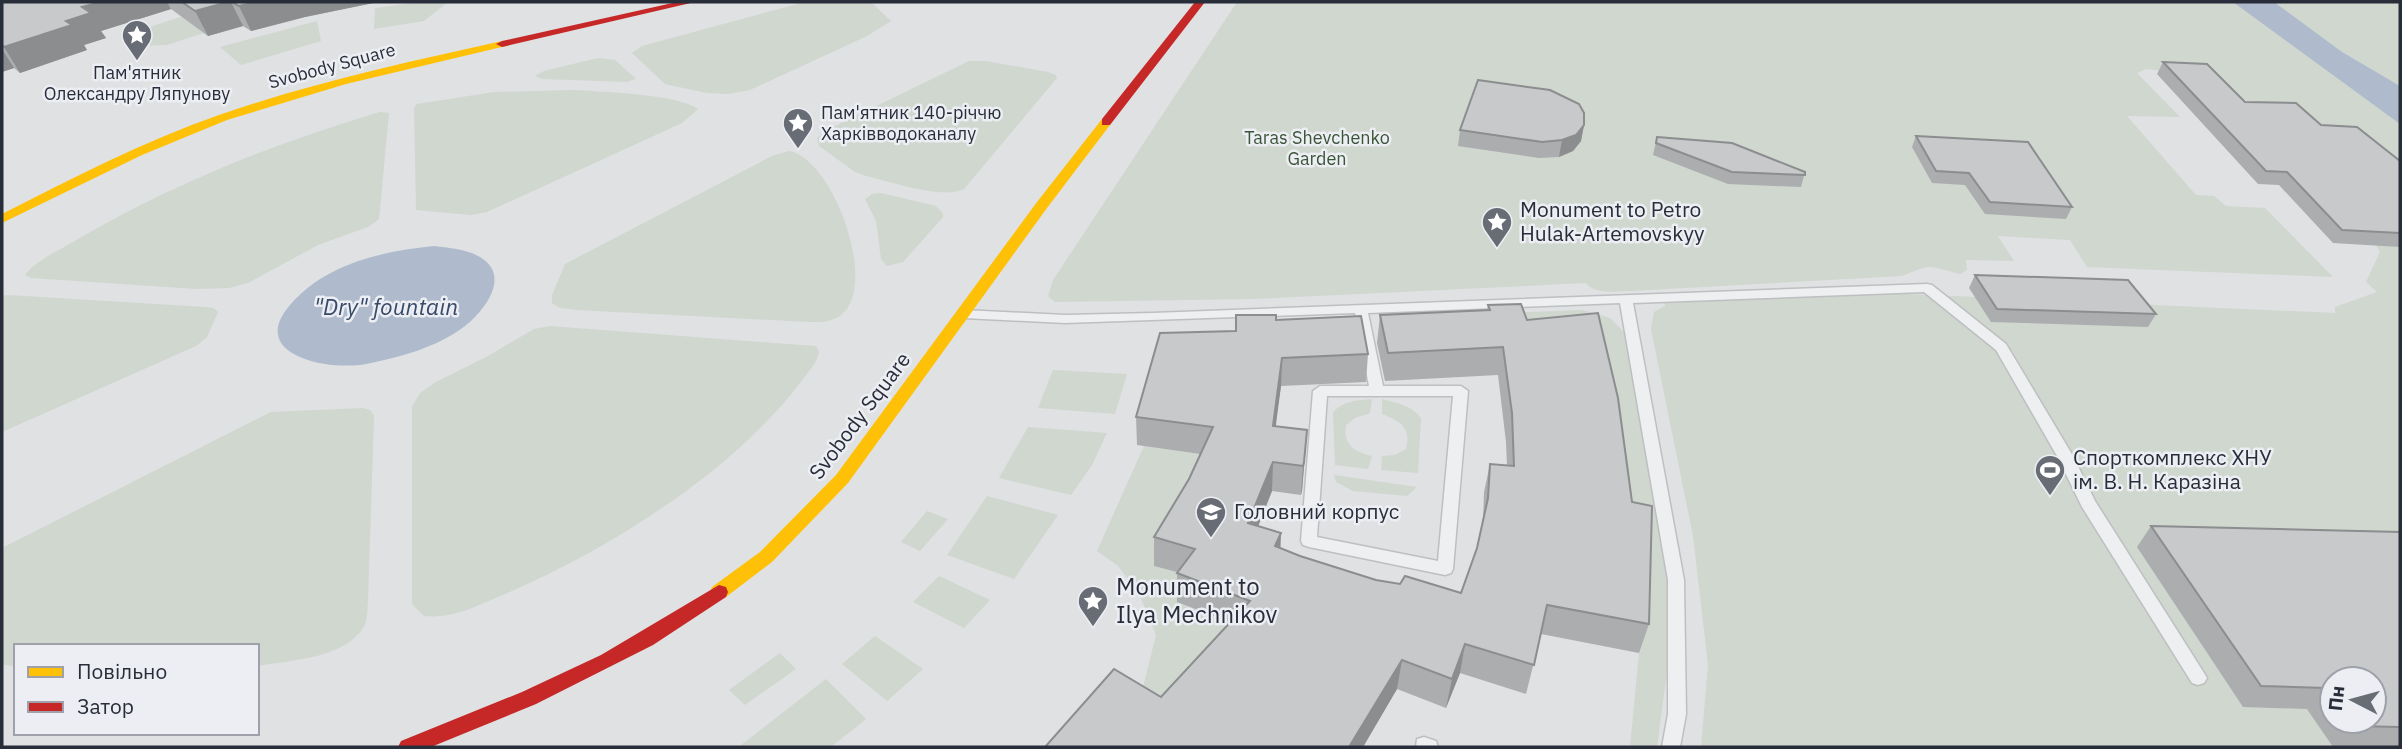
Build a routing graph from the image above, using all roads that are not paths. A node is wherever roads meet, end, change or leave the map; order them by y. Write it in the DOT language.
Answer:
graph roads {
  1 [pos="690,2"];
  2 [pos="1200,2"];
  3 [pos="2,219"];
  4 [pos="1626,298"];
  5 [pos="1361,309"];
  6 [pos="962,314"];
  7 [pos="1377,391"];
  8 [pos="2198,678"];
  9 [pos="408,747"];
  10 [pos="1671,747"];
  1 -- 3 [label="main road, Svobody Square"];
  2 -- 6 [label="main road, Svobody Square"];
  4 -- 5 [label="lane"];
  4 -- 8 [label="lane"];
  4 -- 10 [label="lane"];
  5 -- 6 [label="lane"];
  5 -- 7 [label="lane"];
  6 -- 9 [label="main road, Svobody Square"];
  7 -- 7 [label="lane"];
}
